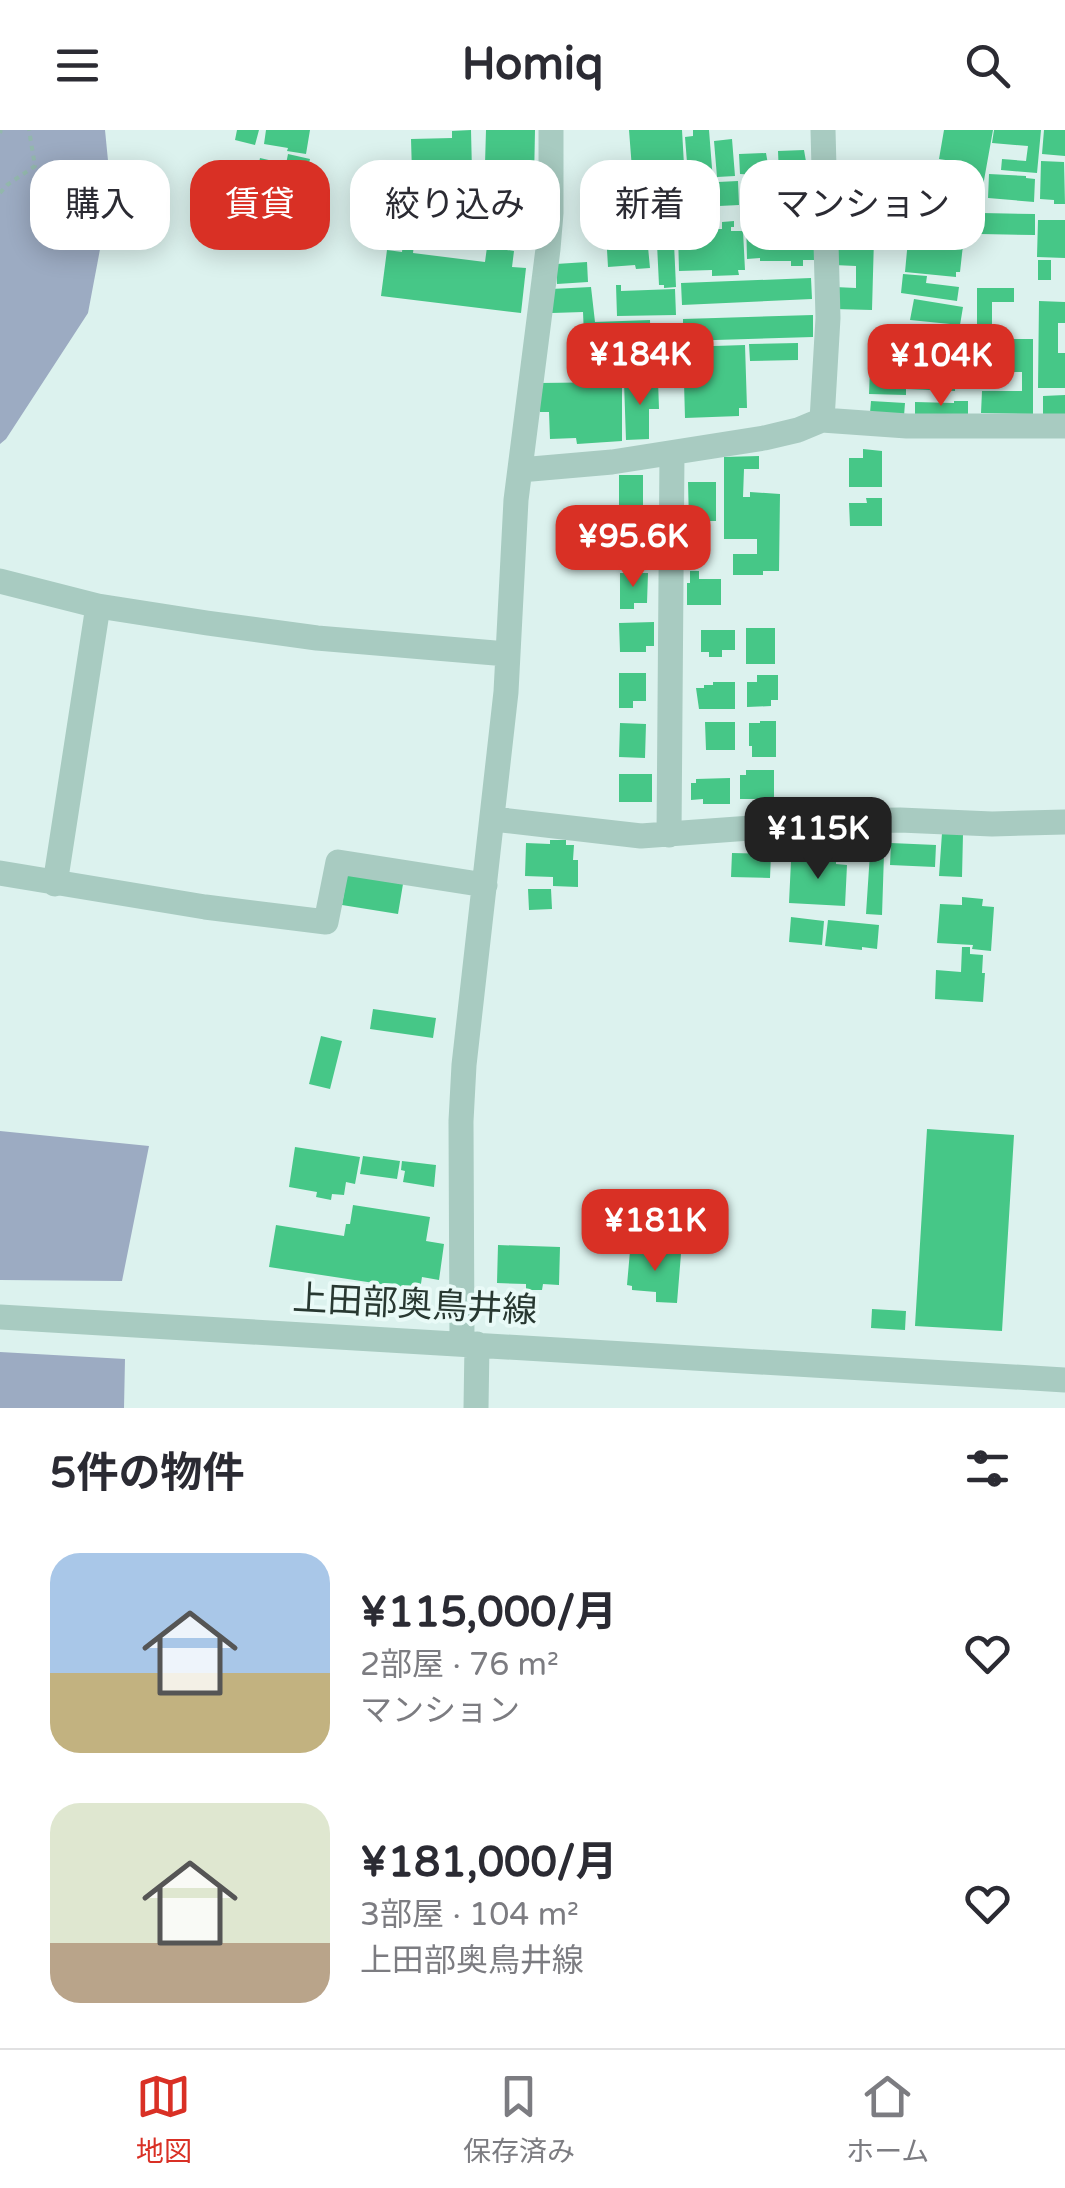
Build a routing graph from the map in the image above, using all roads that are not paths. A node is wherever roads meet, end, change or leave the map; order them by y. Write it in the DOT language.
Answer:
graph roads {
  1 [pos="551,130"];
  2 [pos="823,130"];
  3 [pos="822,420"];
  4 [pos="1065,426"];
  5 [pos="672,452"];
  6 [pos="520,470"];
  7 [pos="0,581"];
  8 [pos="98,606"];
  9 [pos="507,654"];
  10 [pos="493,819"];
  11 [pos="1065,822"];
  12 [pos="669,836"];
  13 [pos="0,873"];
  14 [pos="54,884"];
  15 [pos="485,885"];
  16 [pos="0,1316"];
  17 [pos="469,1343"];
  18 [pos="1065,1380"];
  19 [pos="476,1408"];
  1 -- 6 [label="street"];
  2 -- 3 [label="street"];
  3 -- 4 [label="street"];
  3 -- 5 [label="street"];
  5 -- 6 [label="street"];
  5 -- 12 [label="street"];
  6 -- 9 [label="street"];
  7 -- 8 [label="street"];
  8 -- 9 [label="street"];
  8 -- 14 [label="street"];
  9 -- 10 [label="street"];
  10 -- 12 [label="street"];
  10 -- 15 [label="street"];
  11 -- 12 [label="street"];
  13 -- 14 [label="street"];
  14 -- 15 [label="street"];
  15 -- 17 [label="street"];
  16 -- 17 [label="street, 上田部奥鳥井線"];
  17 -- 18 [label="street, 上田部奥鳥井線"];
  17 -- 19 [label="street"];
}
